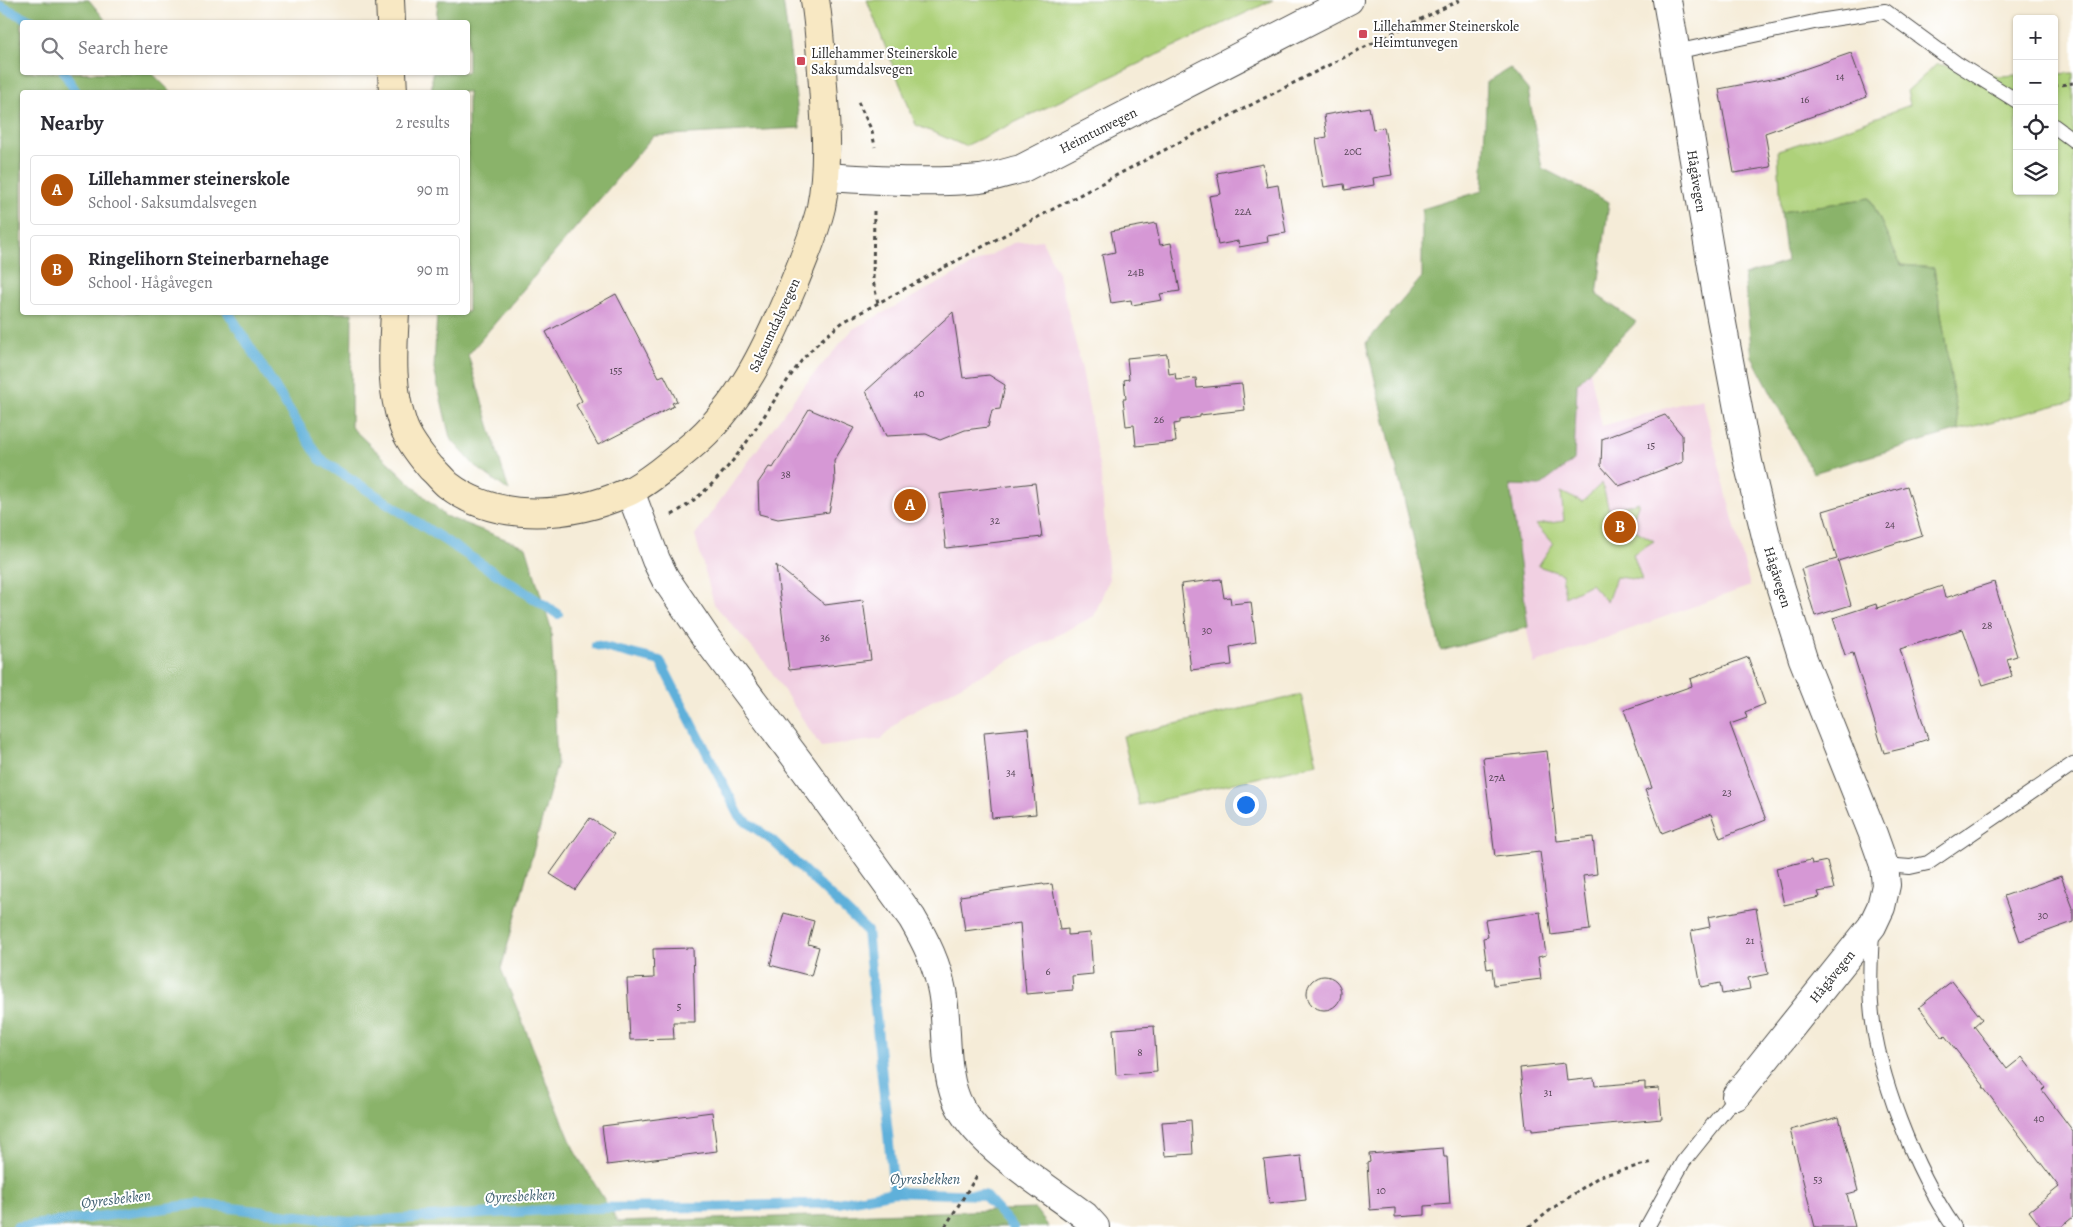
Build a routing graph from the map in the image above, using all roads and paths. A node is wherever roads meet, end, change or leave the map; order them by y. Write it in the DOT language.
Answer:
graph roads {
  1 [pos="390,0"];
  2 [pos="815,0"];
  3 [pos="1348,0"];
  4 [pos="1460,0"];
  5 [pos="1667,0"];
  6 [pos="1884,6"];
  7 [pos="391,20"];
  8 [pos="1675,52"];
  9 [pos="392,75"];
  10 [pos="2073,83"];
  11 [pos="2058,85"];
  12 [pos="393,90"];
  13 [pos="2013,99"];
  14 [pos="2058,129"];
  15 [pos="2073,140"];
  16 [pos="826,177"];
  17 [pos="395,315"];
  18 [pos="630,491"];
  19 [pos="644,530"];
  20 [pos="2073,764"];
  21 [pos="1884,865"];
  22 [pos="1872,926"];
  23 [pos="1736,1096"];
  24 [pos="993,1147"];
  25 [pos="1683,1162"];
  26 [pos="945,1227"];
  27 [pos="1095,1227"];
  28 [pos="1529,1227"];
  29 [pos="1647,1227"];
  30 [pos="1954,1227"];
  1 -- 7 [label="main road"];
  2 -- 16 [label="main road, Saksumdalsvegen"];
  3 -- 16 [label="street, Heimtunvegen"];
  4 -- 19 [label="path"];
  5 -- 8 [label="street, Hågåvegen"];
  6 -- 8 [label="lane"];
  6 -- 13 [label="lane"];
  8 -- 21 [label="street, Hågåvegen"];
  9 -- 12 [label="main road"];
  10 -- 11 [label="path"];
  14 -- 15 [label="lane"];
  16 -- 18 [label="main road, Saksumdalsvegen"];
  17 -- 18 [label="main road, Saksumdalsvegen"];
  18 -- 19 [label="street"];
  19 -- 24 [label="street"];
  20 -- 21 [label="lane"];
  21 -- 22 [label="street, Hågåvegen"];
  22 -- 23 [label="street, Hågåvegen"];
  22 -- 30 [label="lane"];
  23 -- 25 [label="lane"];
  24 -- 26 [label="path"];
  24 -- 27 [label="street"];
  25 -- 28 [label="path"];
  25 -- 29 [label="lane"];
}
